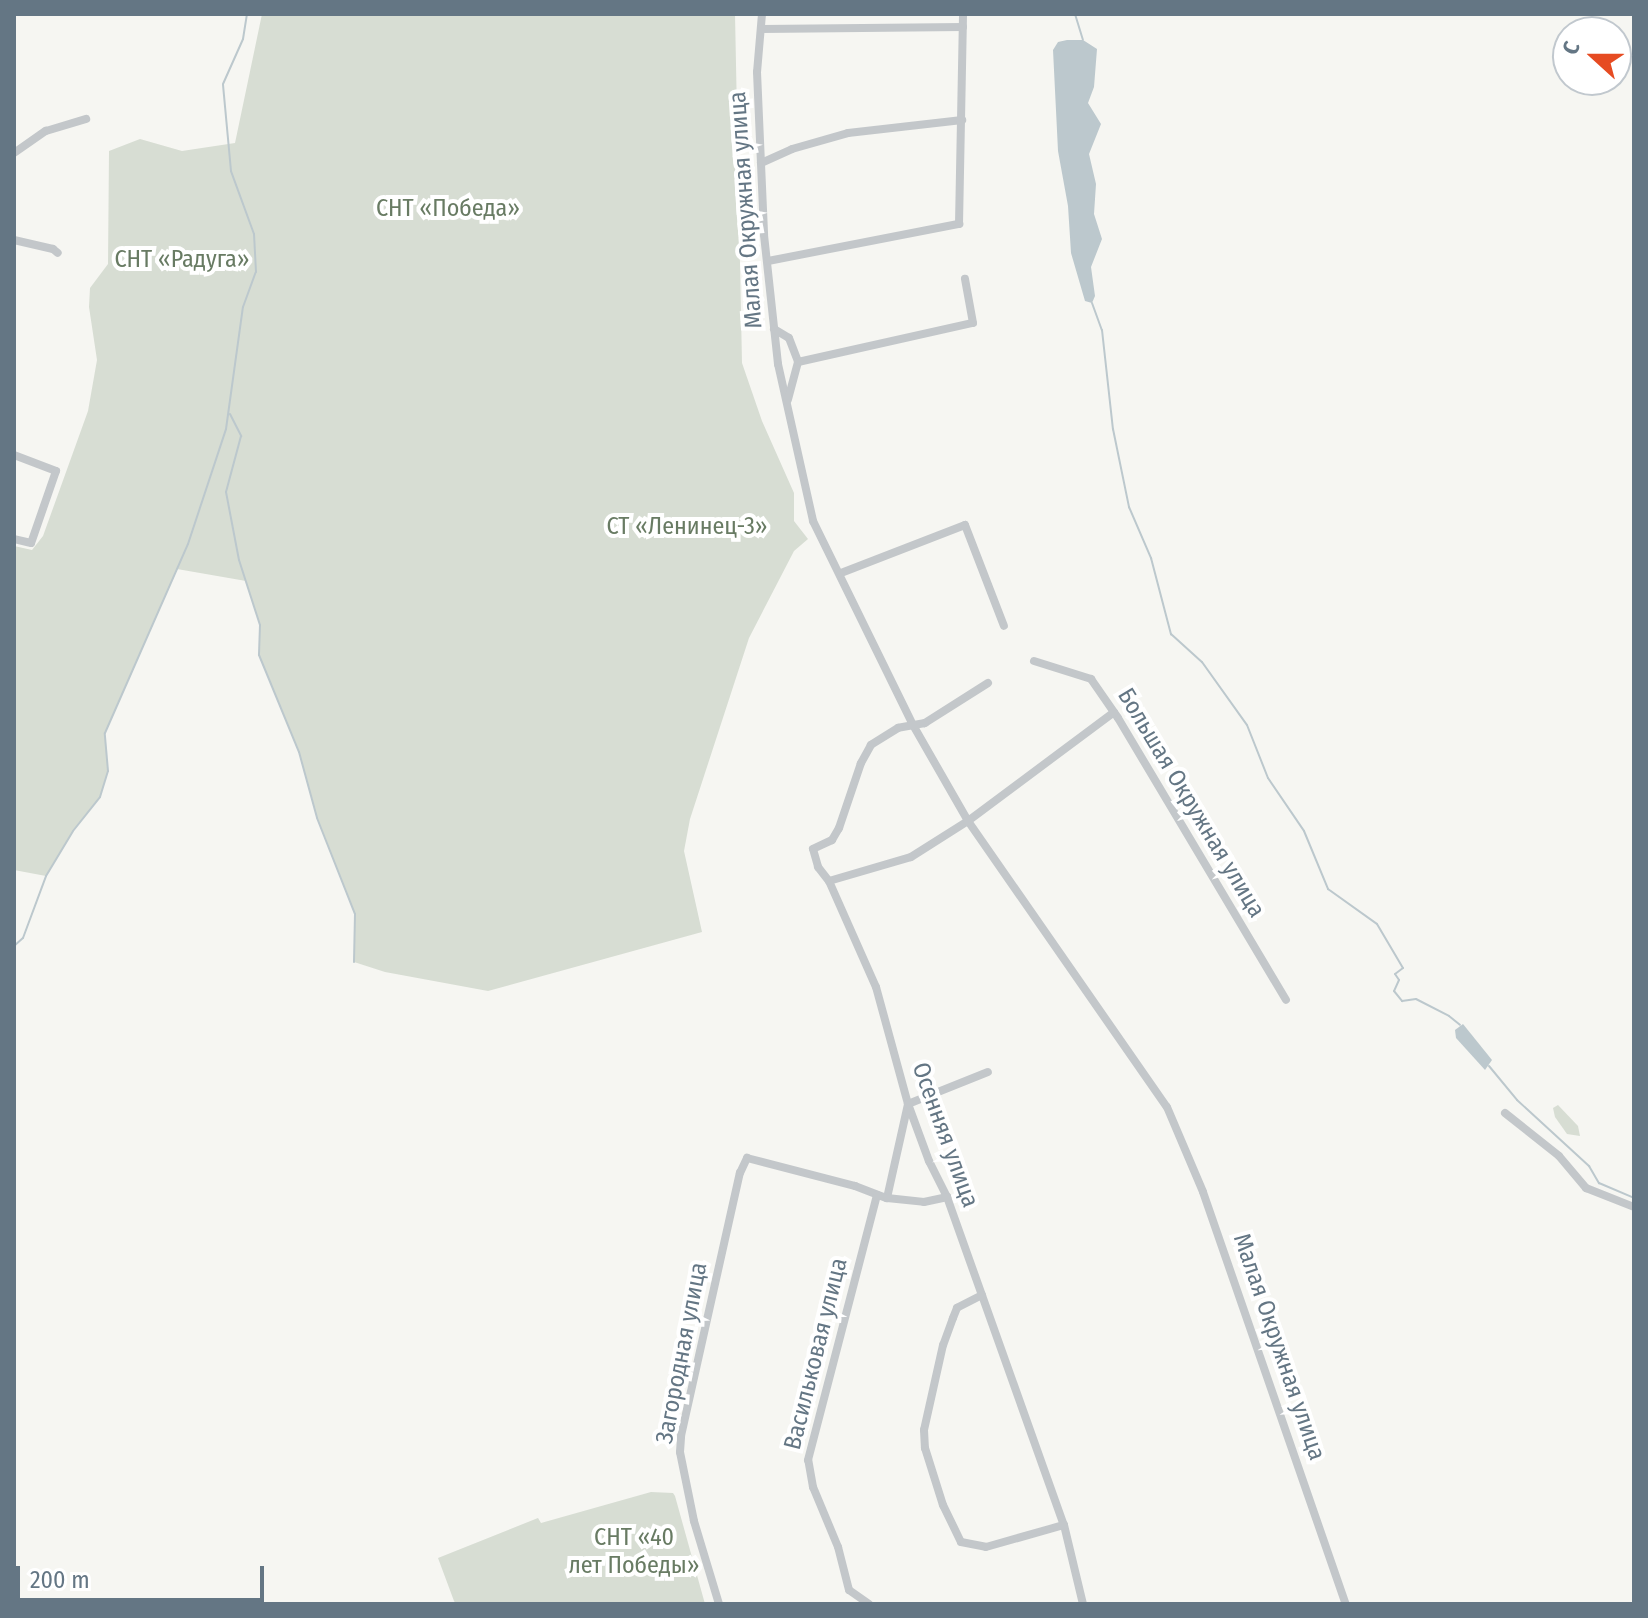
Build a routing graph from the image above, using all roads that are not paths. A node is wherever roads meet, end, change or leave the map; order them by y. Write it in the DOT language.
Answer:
graph roads {
  1 [pos="762,14"];
  2 [pos="963,14"];
  3 [pos="963,27"];
  4 [pos="762,29"];
  5 [pos="86,119"];
  6 [pos="962,120"];
  7 [pos="14,153"];
  8 [pos="761,163"];
  9 [pos="14,240"];
  10 [pos="58,253"];
  11 [pos="768,261"];
  12 [pos="965,279"];
  13 [pos="774,329"];
  14 [pos="798,362"];
  15 [pos="788,401"];
  16 [pos="14,455"];
  17 [pos="14,539"];
  18 [pos="841,573"];
  19 [pos="1004,626"];
  20 [pos="1034,661"];
  21 [pos="988,683"];
  22 [pos="1114,712"];
  23 [pos="913,725"];
  24 [pos="968,821"];
  25 [pos="829,881"];
  26 [pos="1286,1000"];
  27 [pos="988,1072"];
  28 [pos="908,1104"];
  29 [pos="1505,1113"];
  30 [pos="882,1196"];
  31 [pos="947,1197"];
  32 [pos="1634,1207"];
  33 [pos="982,1295"];
  34 [pos="1064,1525"];
  35 [pos="719,1604"];
  36 [pos="869,1604"];
  37 [pos="1083,1604"];
  38 [pos="1346,1604"];
  1 -- 4 [label="street, Малая Окружная улица"];
  2 -- 3 [label="street"];
  3 -- 4 [label="street"];
  3 -- 6 [label="street"];
  4 -- 8 [label="street, Малая Окружная улица"];
  5 -- 7 [label="street"];
  6 -- 8 [label="street"];
  6 -- 11 [label="street"];
  8 -- 11 [label="street, Малая Окружная улица"];
  9 -- 10 [label="street"];
  11 -- 13 [label="street, Малая Окружная улица"];
  12 -- 14 [label="street"];
  13 -- 14 [label="street"];
  13 -- 15 [label="street, Малая Окружная улица"];
  14 -- 15 [label="street"];
  15 -- 18 [label="street, Малая Окружная улица"];
  16 -- 17 [label="street"];
  18 -- 19 [label="street"];
  18 -- 23 [label="street, Малая Окружная улица"];
  20 -- 22 [label="street, Большая Окружная улица"];
  21 -- 23 [label="street"];
  22 -- 24 [label="street"];
  22 -- 26 [label="street, Большая Окружная улица"];
  23 -- 24 [label="street, Малая Окружная улица"];
  23 -- 25 [label="street, Осенняя улица"];
  24 -- 25 [label="street"];
  24 -- 38 [label="street, Малая Окружная улица"];
  25 -- 28 [label="street, Осенняя улица"];
  27 -- 28 [label="street"];
  28 -- 30 [label="street, Васильковая улица"];
  28 -- 31 [label="street, Осенняя улица"];
  29 -- 32 [label="street"];
  30 -- 31 [label="street"];
  30 -- 35 [label="street, Загородная улица"];
  30 -- 36 [label="street, Васильковая улица"];
  31 -- 33 [label="street, Осенняя улица"];
  33 -- 34 [label="street, Осенняя улица"];
  33 -- 34 [label="street"];
  34 -- 37 [label="street, Осенняя улица"];
}
